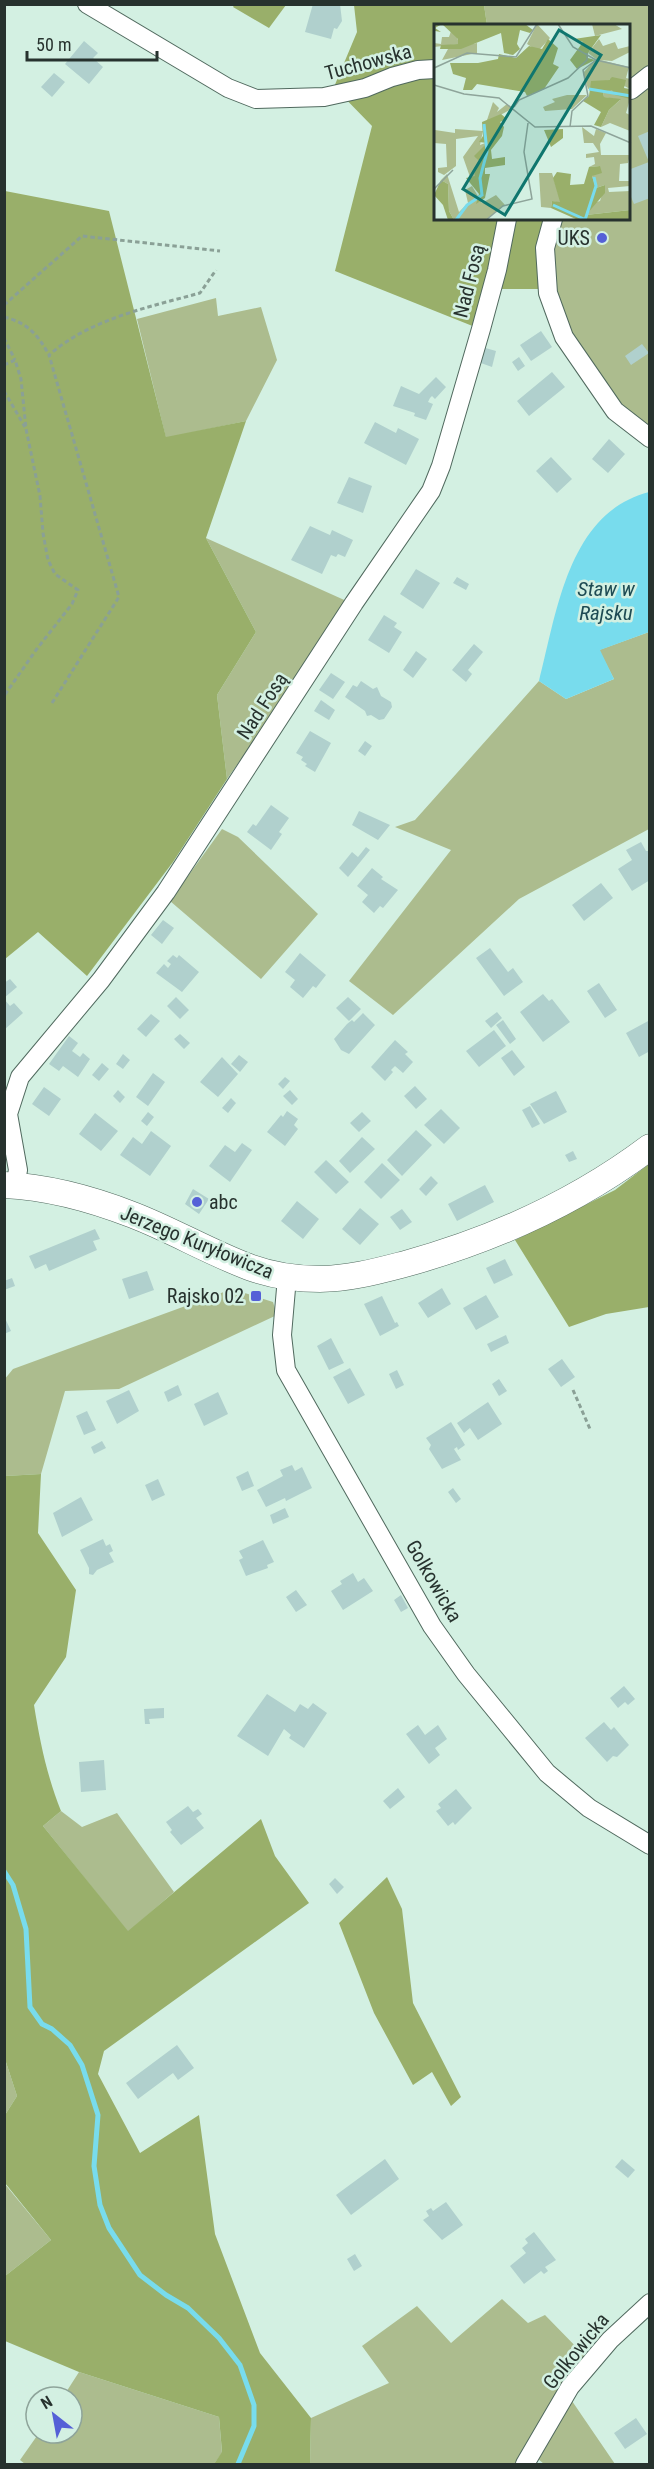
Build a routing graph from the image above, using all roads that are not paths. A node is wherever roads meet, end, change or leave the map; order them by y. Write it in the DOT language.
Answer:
graph roads {
  1 [pos="87,4"];
  2 [pos="434,69"];
  3 [pos="650,75"];
  4 [pos="630,90"];
  5 [pos="507,220"];
  6 [pos="553,220"];
  7 [pos="650,438"];
  8 [pos="650,1147"];
  9 [pos="10,1185"];
  10 [pos="287,1277"];
  11 [pos="650,1845"];
  12 [pos="650,2303"];
  13 [pos="525,2464"];
  1 -- 2 [label="street, Tuchowska"];
  3 -- 4 [label="street"];
  5 -- 9 [label="street, Nad Fosą"];
  6 -- 7 [label="street"];
  8 -- 10 [label="street, Jerzego Kuryłowicza"];
  9 -- 10 [label="street, Jerzego Kuryłowicza"];
  10 -- 11 [label="street, Golkowicka"];
  12 -- 13 [label="street, Golkowicka"];
}
